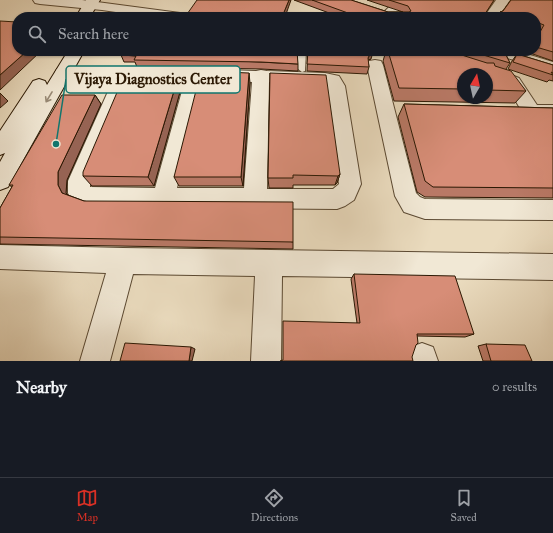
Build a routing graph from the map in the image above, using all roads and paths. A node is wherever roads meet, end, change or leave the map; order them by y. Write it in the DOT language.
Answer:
graph roads {
  1 [pos="40,0"];
  2 [pos="404,0"];
  3 [pos="503,0"];
  4 [pos="95,8"];
  5 [pos="376,9"];
  6 [pos="133,12"];
  7 [pos="386,12"];
  8 [pos="397,12"];
  9 [pos="495,12"];
  10 [pos="57,56"];
  11 [pos="73,56"];
  12 [pos="302,56"];
  13 [pos="517,56"];
  14 [pos="375,65"];
  15 [pos="553,67"];
  16 [pos="302,69"];
  17 [pos="63,73"];
  18 [pos="493,73"];
  19 [pos="125,74"];
  20 [pos="195,74"];
  21 [pos="260,75"];
  22 [pos="509,111"];
  23 [pos="532,112"];
  24 [pos="553,112"];
  25 [pos="5,129"];
  26 [pos="0,147"];
  27 [pos="0,181"];
  28 [pos="164,197"];
  29 [pos="255,198"];
  30 [pos="553,210"];
  31 [pos="0,257"];
  32 [pos="123,261"];
  33 [pos="269,263"];
  34 [pos="553,268"];
  35 [pos="95,361"];
  36 [pos="266,361"];
  1 -- 4 [label="street"];
  2 -- 8 [label="street"];
  3 -- 9 [label="street"];
  4 -- 6 [label="street"];
  5 -- 7 [label="street"];
  10 -- 25 [label="street"];
  11 -- 17 [label="street"];
  12 -- 16 [label="lane"];
  13 -- 15 [label="street"];
  14 -- 30 [label="street"];
  17 -- 19 [label="street"];
  17 -- 27 [label="street, one-way"];
  18 -- 23 [label="street"];
  19 -- 20 [label="street"];
  19 -- 28 [label="street"];
  20 -- 21 [label="street"];
  20 -- 28 [label="street"];
  21 -- 29 [label="street"];
  21 -- 29 [label="street"];
  22 -- 23 [label="street"];
  23 -- 24 [label="street"];
  25 -- 26 [label="street"];
  28 -- 29 [label="street"];
  31 -- 32 [label="street"];
  32 -- 33 [label="street"];
  32 -- 35 [label="street"];
  33 -- 34 [label="street"];
  33 -- 36 [label="street"];
}
